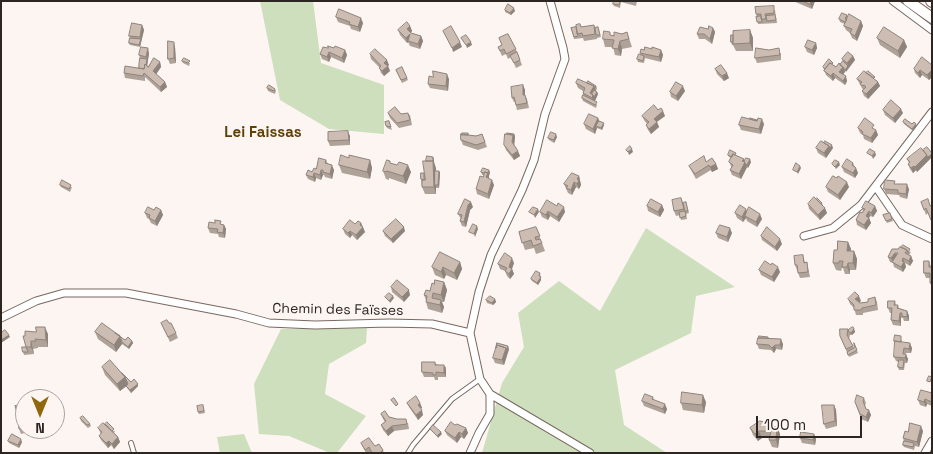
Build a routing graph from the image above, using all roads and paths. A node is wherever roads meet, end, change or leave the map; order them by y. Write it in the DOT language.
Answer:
graph roads {
  1 [pos="550,1"];
  2 [pos="893,1"];
  3 [pos="930,2"];
  4 [pos="914,3"];
  5 [pos="932,18"];
  6 [pos="932,30"];
  7 [pos="932,112"];
  8 [pos="876,187"];
  9 [pos="804,236"];
  10 [pos="932,239"];
  11 [pos="1,318"];
  12 [pos="470,333"];
  13 [pos="480,378"];
  14 [pos="490,394"];
  15 [pos="932,441"];
  16 [pos="131,443"];
  17 [pos="134,453"];
  18 [pos="408,453"];
  19 [pos="470,453"];
  20 [pos="590,453"];
  21 [pos="924,453"];
  1 -- 12 [label="street"];
  2 -- 6 [label="street"];
  3 -- 4 [label="street"];
  4 -- 5 [label="street"];
  7 -- 8 [label="street"];
  8 -- 9 [label="street"];
  8 -- 10 [label="street"];
  11 -- 12 [label="street, Chemin des Faïsses"];
  12 -- 13 [label="street"];
  13 -- 14 [label="street"];
  13 -- 18 [label="lane"];
  14 -- 19 [label="street"];
  14 -- 20 [label="street"];
  15 -- 21 [label="street"];
  16 -- 17 [label="lane"];
}
